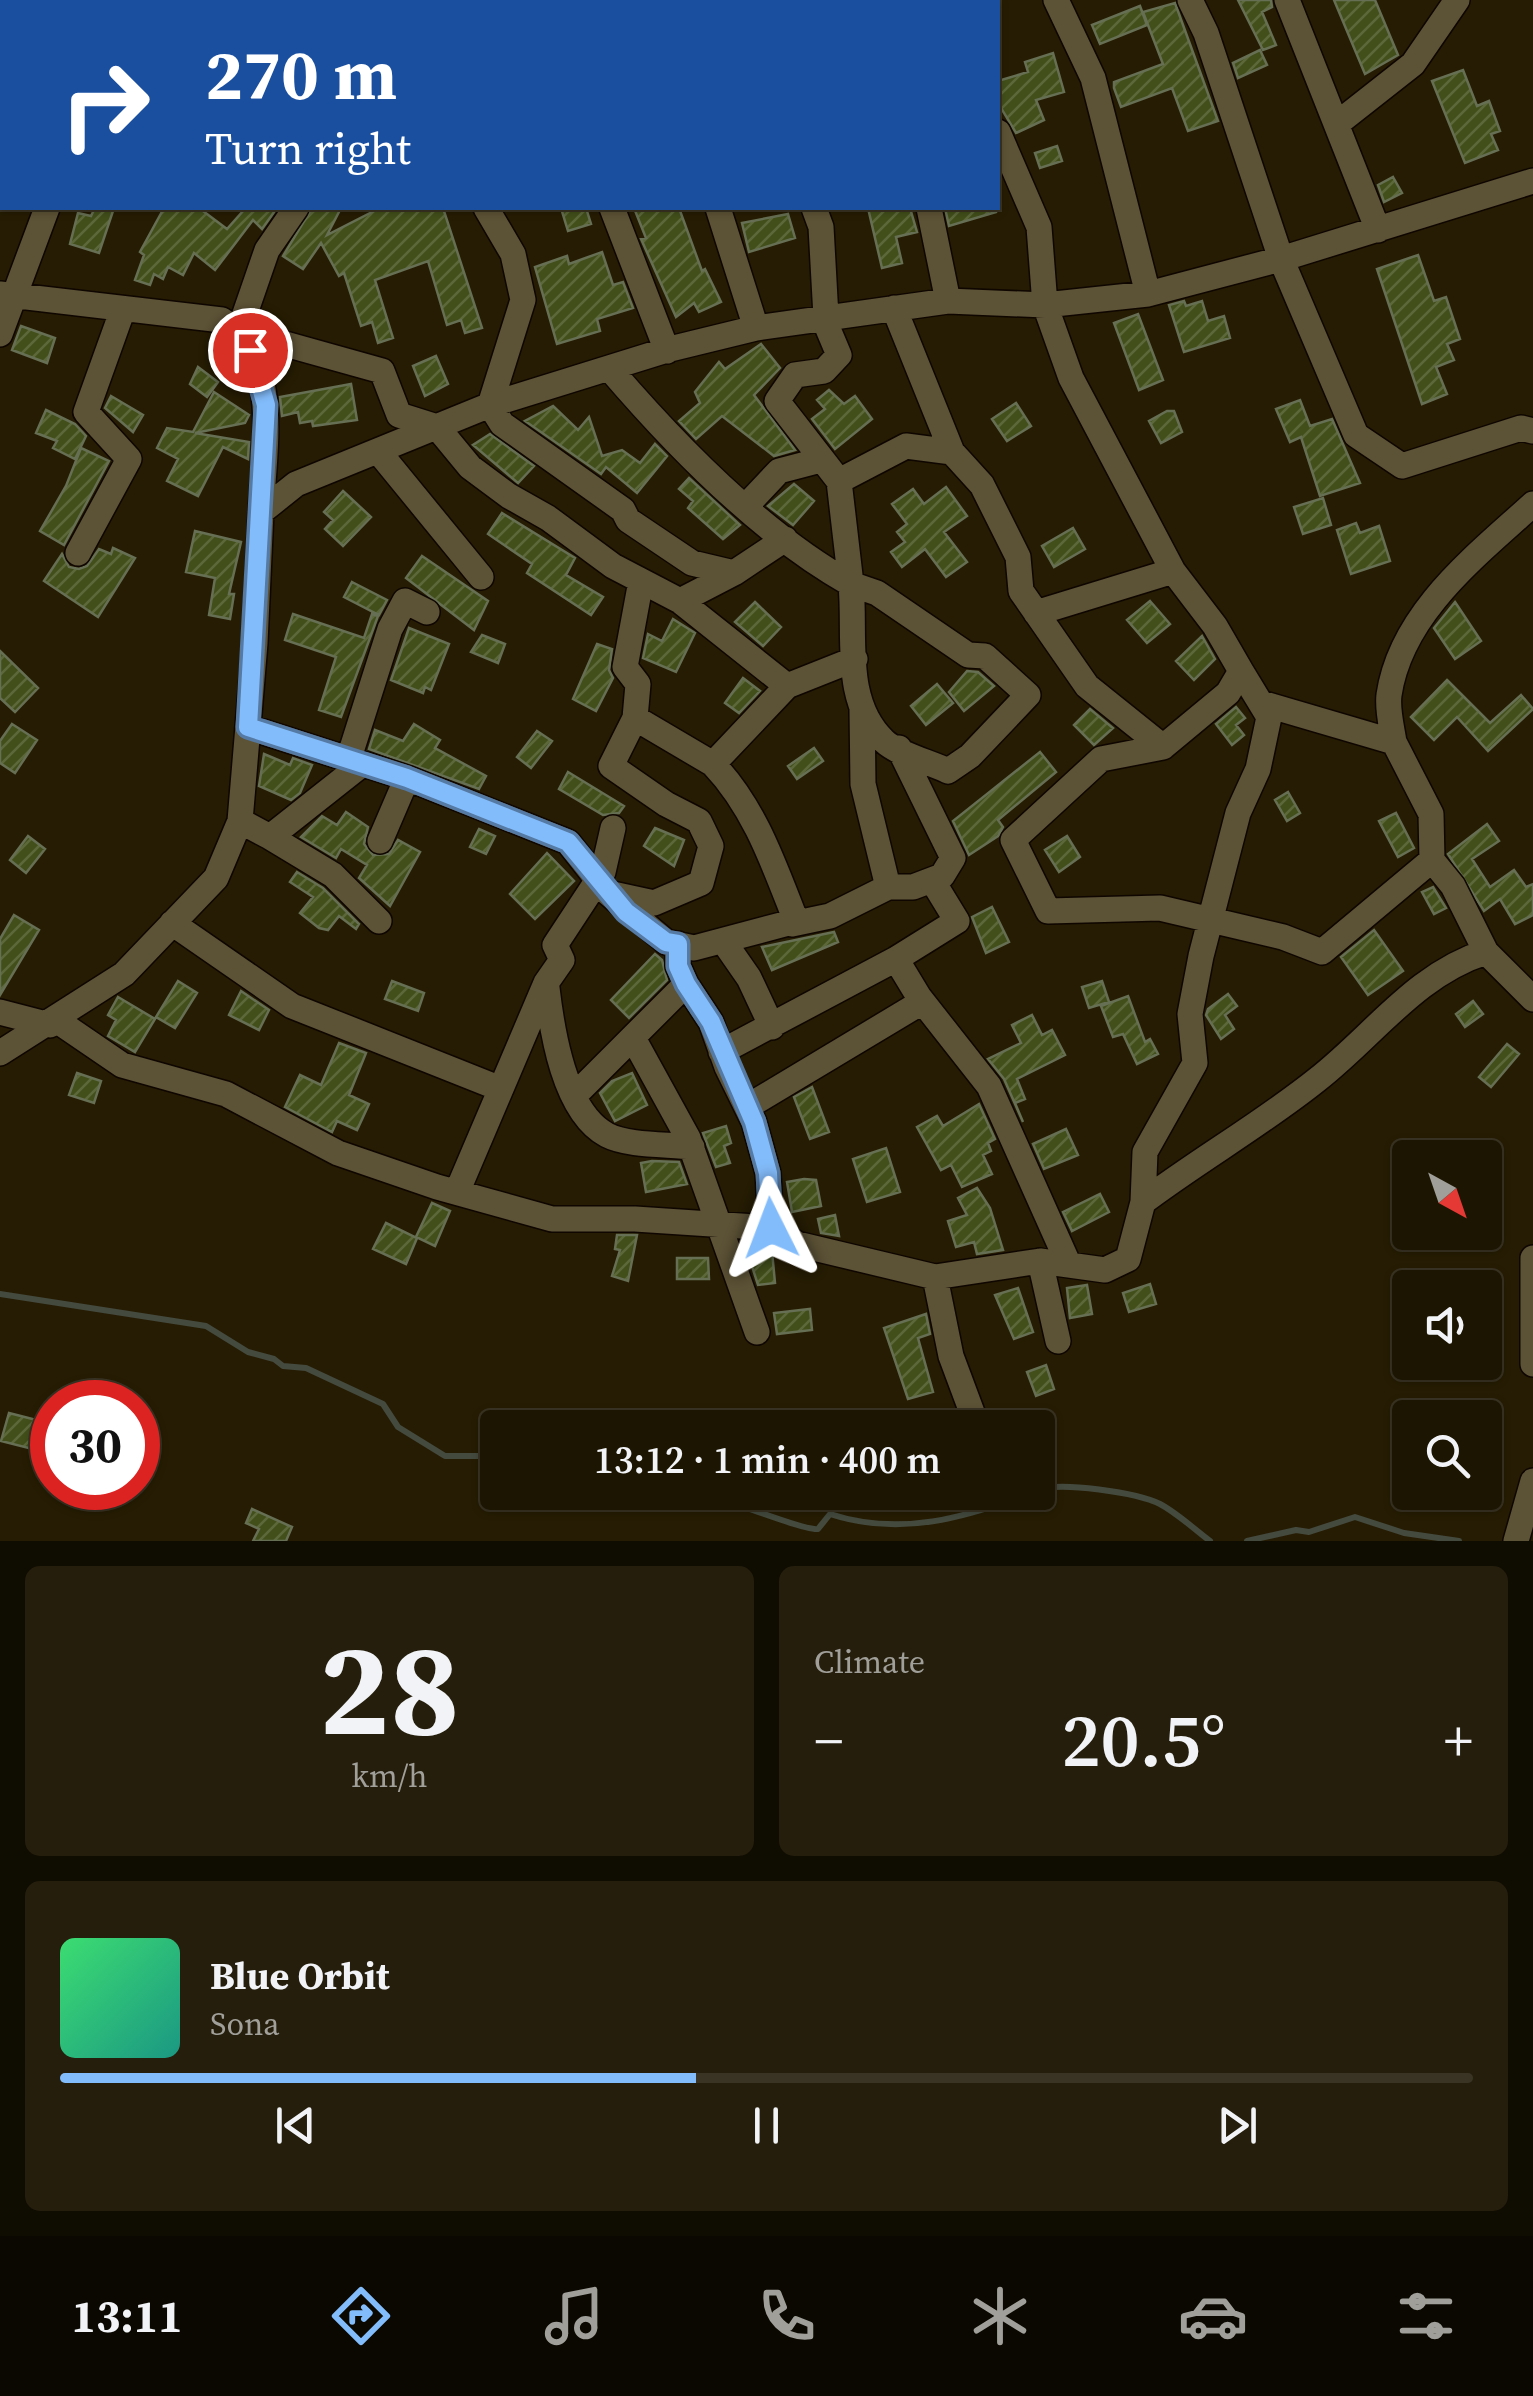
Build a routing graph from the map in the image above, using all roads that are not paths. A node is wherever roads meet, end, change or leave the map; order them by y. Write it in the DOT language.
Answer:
graph roads {
  1 [pos="1056,0"];
  2 [pos="1190,0"];
  3 [pos="1286,0"];
  4 [pos="1456,0"];
  5 [pos="1338,122"];
  6 [pos="1000,137"];
  7 [pos="1533,181"];
  8 [pos="46,210"];
  9 [pos="295,210"];
  10 [pos="487,210"];
  11 [pos="613,210"];
  12 [pos="719,210"];
  13 [pos="815,210"];
  14 [pos="928,210"];
  15 [pos="1378,230"];
  16 [pos="1281,259"];
  17 [pos="1148,294"];
  18 [pos="8,296"];
  19 [pos="948,300"];
  20 [pos="1045,305"];
  21 [pos="894,308"];
  22 [pos="124,309"];
  23 [pos="824,317"];
  24 [pos="756,328"];
  25 [pos="239,331"];
  26 [pos="0,334"];
  27 [pos="668,351"];
  28 [pos="610,368"];
  29 [pos="490,406"];
  30 [pos="437,427"];
  31 [pos="1533,431"];
  32 [pos="378,451"];
  33 [pos="952,452"];
  34 [pos="821,460"];
  35 [pos="839,481"];
  36 [pos="1533,504"];
  37 [pos="746,506"];
  38 [pos="261,512"];
  39 [pos="785,539"];
  40 [pos="78,553"];
  41 [pos="1173,571"];
  42 [pos="734,572"];
  43 [pos="481,577"];
  44 [pos="642,581"];
  45 [pos="851,584"];
  46 [pos="680,601"];
  47 [pos="428,612"];
  48 [pos="1036,614"];
  49 [pos="854,659"];
  50 [pos="1241,671"];
  51 [pos="787,686"];
  52 [pos="1261,703"];
  53 [pos="862,710"];
  54 [pos="636,718"];
  55 [pos="248,727"];
  56 [pos="1394,742"];
  57 [pos="1163,747"];
  58 [pos="899,748"];
  59 [pos="355,763"];
  60 [pos="713,764"];
  61 [pos="407,778"];
  62 [pos="240,822"];
  63 [pos="613,828"];
  64 [pos="270,837"];
  65 [pos="380,841"];
  66 [pos="1432,860"];
  67 [pos="932,880"];
  68 [pos="604,886"];
  69 [pos="888,887"];
  70 [pos="1464,912"];
  71 [pos="1212,918"];
  72 [pos="379,921"];
  73 [pos="172,922"];
  74 [pos="792,924"];
  75 [pos="724,942"];
  76 [pos="678,944"];
  77 [pos="1486,952"];
  78 [pos="896,959"];
  79 [pos="1453,964"];
  80 [pos="546,983"];
  81 [pos="686,984"];
  82 [pos="919,997"];
  83 [pos="1533,1000"];
  84 [pos="0,1012"];
  85 [pos="53,1022"];
  86 [pos="772,1027"];
  87 [pos="633,1038"];
  88 [pos="722,1052"];
  89 [pos="0,1053"];
  90 [pos="501,1090"];
  91 [pos="574,1094"];
  92 [pos="747,1106"];
  93 [pos="692,1148"];
  94 [pos="457,1192"];
  95 [pos="1143,1202"];
  96 [pos="722,1226"];
  97 [pos="771,1228"];
  98 [pos="1533,1258"];
  99 [pos="1040,1261"];
  100 [pos="1068,1265"];
  101 [pos="935,1278"];
  102 [pos="757,1332"];
  103 [pos="1058,1341"];
  104 [pos="1533,1364"];
  105 [pos="971,1410"];
  106 [pos="1533,1481"];
  107 [pos="1516,1541"];
  1 -- 17 [label="street"];
  2 -- 16 [label="street"];
  3 -- 5 [label="street"];
  4 -- 5 [label="street"];
  5 -- 15 [label="street"];
  6 -- 20 [label="street"];
  7 -- 15 [label="street"];
  8 -- 18 [label="street"];
  9 -- 25 [label="street"];
  10 -- 29 [label="street"];
  11 -- 27 [label="street"];
  12 -- 24 [label="street"];
  13 -- 23 [label="street"];
  14 -- 19 [label="street"];
  15 -- 16 [label="street"];
  16 -- 17 [label="street"];
  16 -- 31 [label="street"];
  17 -- 20 [label="street"];
  18 -- 22 [label="street"];
  18 -- 26 [label="street"];
  19 -- 20 [label="street"];
  19 -- 21 [label="street"];
  20 -- 41 [label="street"];
  21 -- 23 [label="street"];
  21 -- 33 [label="street"];
  22 -- 25 [label="street"];
  22 -- 40 [label="street"];
  23 -- 24 [label="street"];
  23 -- 34 [label="street"];
  24 -- 27 [label="street"];
  25 -- 30 [label="street"];
  25 -- 38 [label="street"];
  27 -- 28 [label="street"];
  28 -- 29 [label="street"];
  28 -- 37 [label="street"];
  29 -- 30 [label="street"];
  29 -- 42 [label="street"];
  30 -- 32 [label="street"];
  30 -- 44 [label="street"];
  32 -- 38 [label="street"];
  32 -- 43 [label="street"];
  33 -- 35 [label="street"];
  33 -- 48 [label="street"];
  34 -- 35 [label="street"];
  34 -- 37 [label="street"];
  35 -- 45 [label="street"];
  36 -- 56 [label="street"];
  37 -- 39 [label="street"];
  38 -- 55 [label="street"];
  39 -- 42 [label="street"];
  39 -- 45 [label="street"];
  41 -- 48 [label="street"];
  41 -- 50 [label="street"];
  42 -- 46 [label="street"];
  44 -- 46 [label="street"];
  44 -- 54 [label="street"];
  45 -- 49 [label="street"];
  45 -- 58 [label="street"];
  46 -- 51 [label="street"];
  47 -- 59 [label="street"];
  48 -- 57 [label="street"];
  49 -- 51 [label="street"];
  49 -- 53 [label="street"];
  50 -- 52 [label="street"];
  50 -- 57 [label="street"];
  51 -- 60 [label="street"];
  52 -- 56 [label="street"];
  52 -- 71 [label="street"];
  53 -- 58 [label="street"];
  53 -- 69 [label="street"];
  54 -- 60 [label="street"];
  54 -- 68 [label="street"];
  55 -- 59 [label="street"];
  55 -- 62 [label="street"];
  56 -- 66 [label="street"];
  57 -- 71 [label="street"];
  58 -- 67 [label="street"];
  59 -- 61 [label="street"];
  59 -- 64 [label="street"];
  60 -- 74 [label="street"];
  61 -- 65 [label="street"];
  61 -- 68 [label="street"];
  62 -- 64 [label="street"];
  62 -- 73 [label="street"];
  63 -- 68 [label="street"];
  64 -- 72 [label="street"];
  66 -- 70 [label="street"];
  66 -- 71 [label="street"];
  67 -- 69 [label="street"];
  67 -- 78 [label="street"];
  68 -- 76 [label="street"];
  68 -- 80 [label="street"];
  69 -- 74 [label="street"];
  70 -- 77 [label="street"];
  70 -- 79 [label="street"];
  71 -- 95 [label="street"];
  73 -- 85 [label="street"];
  73 -- 90 [label="street"];
  74 -- 75 [label="street"];
  75 -- 76 [label="street"];
  75 -- 86 [label="street"];
  76 -- 81 [label="street"];
  77 -- 79 [label="street"];
  77 -- 83 [label="street"];
  78 -- 82 [label="street"];
  78 -- 86 [label="street"];
  79 -- 95 [label="street"];
  80 -- 90 [label="street"];
  80 -- 91 [label="street"];
  81 -- 87 [label="street"];
  81 -- 88 [label="street"];
  82 -- 92 [label="street"];
  82 -- 100 [label="street"];
  84 -- 85 [label="street"];
  85 -- 89 [label="street"];
  85 -- 94 [label="street"];
  86 -- 88 [label="street"];
  87 -- 91 [label="street"];
  87 -- 93 [label="street"];
  88 -- 92 [label="street"];
  90 -- 94 [label="street"];
  91 -- 93 [label="street"];
  92 -- 97 [label="street"];
  93 -- 96 [label="street"];
  94 -- 96 [label="street"];
  95 -- 100 [label="street"];
  96 -- 97 [label="street"];
  96 -- 102 [label="street"];
  97 -- 101 [label="street"];
  98 -- 104 [label="street"];
  99 -- 100 [label="street"];
  99 -- 101 [label="street"];
  99 -- 103 [label="street"];
  101 -- 105 [label="street"];
  106 -- 107 [label="street"];
}
